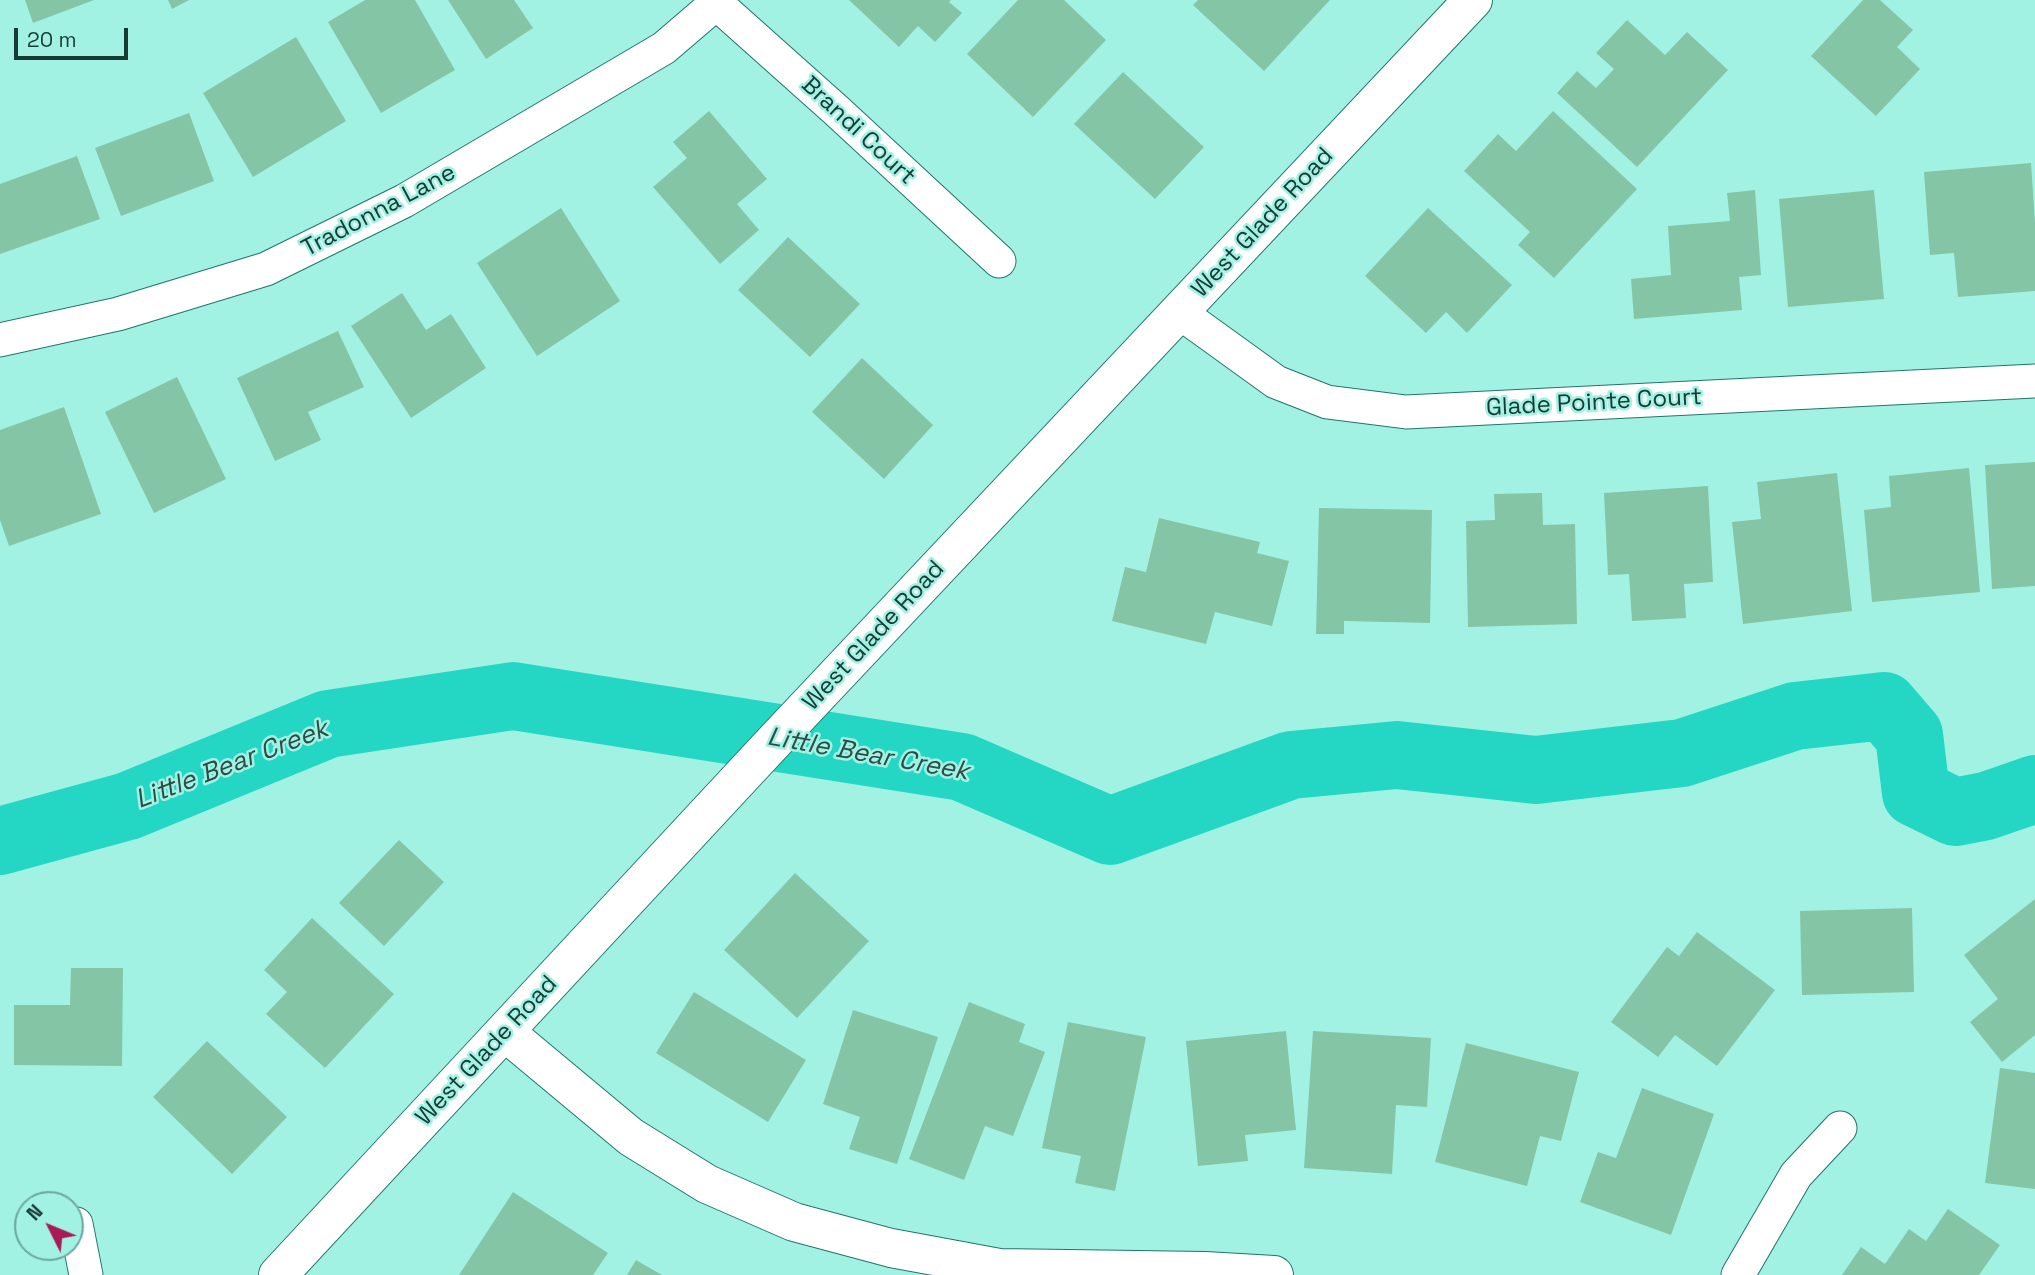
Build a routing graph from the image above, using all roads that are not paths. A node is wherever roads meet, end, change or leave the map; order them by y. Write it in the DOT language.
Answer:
graph roads {
  1 [pos="1473,0"];
  2 [pos="718,1"];
  3 [pos="999,261"];
  4 [pos="1179,312"];
  5 [pos="0,340"];
  6 [pos="2035,381"];
  7 [pos="505,1032"];
  8 [pos="1840,1128"];
  9 [pos="278,1275"];
  10 [pos="1274,1275"];
  11 [pos="1738,1275"];
  1 -- 4 [label="main road, West Glade Road"];
  2 -- 3 [label="street, Brandi Court"];
  2 -- 5 [label="street, Tradonna Lane"];
  4 -- 6 [label="street, Glade Pointe Court"];
  4 -- 7 [label="main road, West Glade Road"];
  7 -- 9 [label="main road, West Glade Road"];
  7 -- 10 [label="main road"];
  8 -- 11 [label="street"];
}
